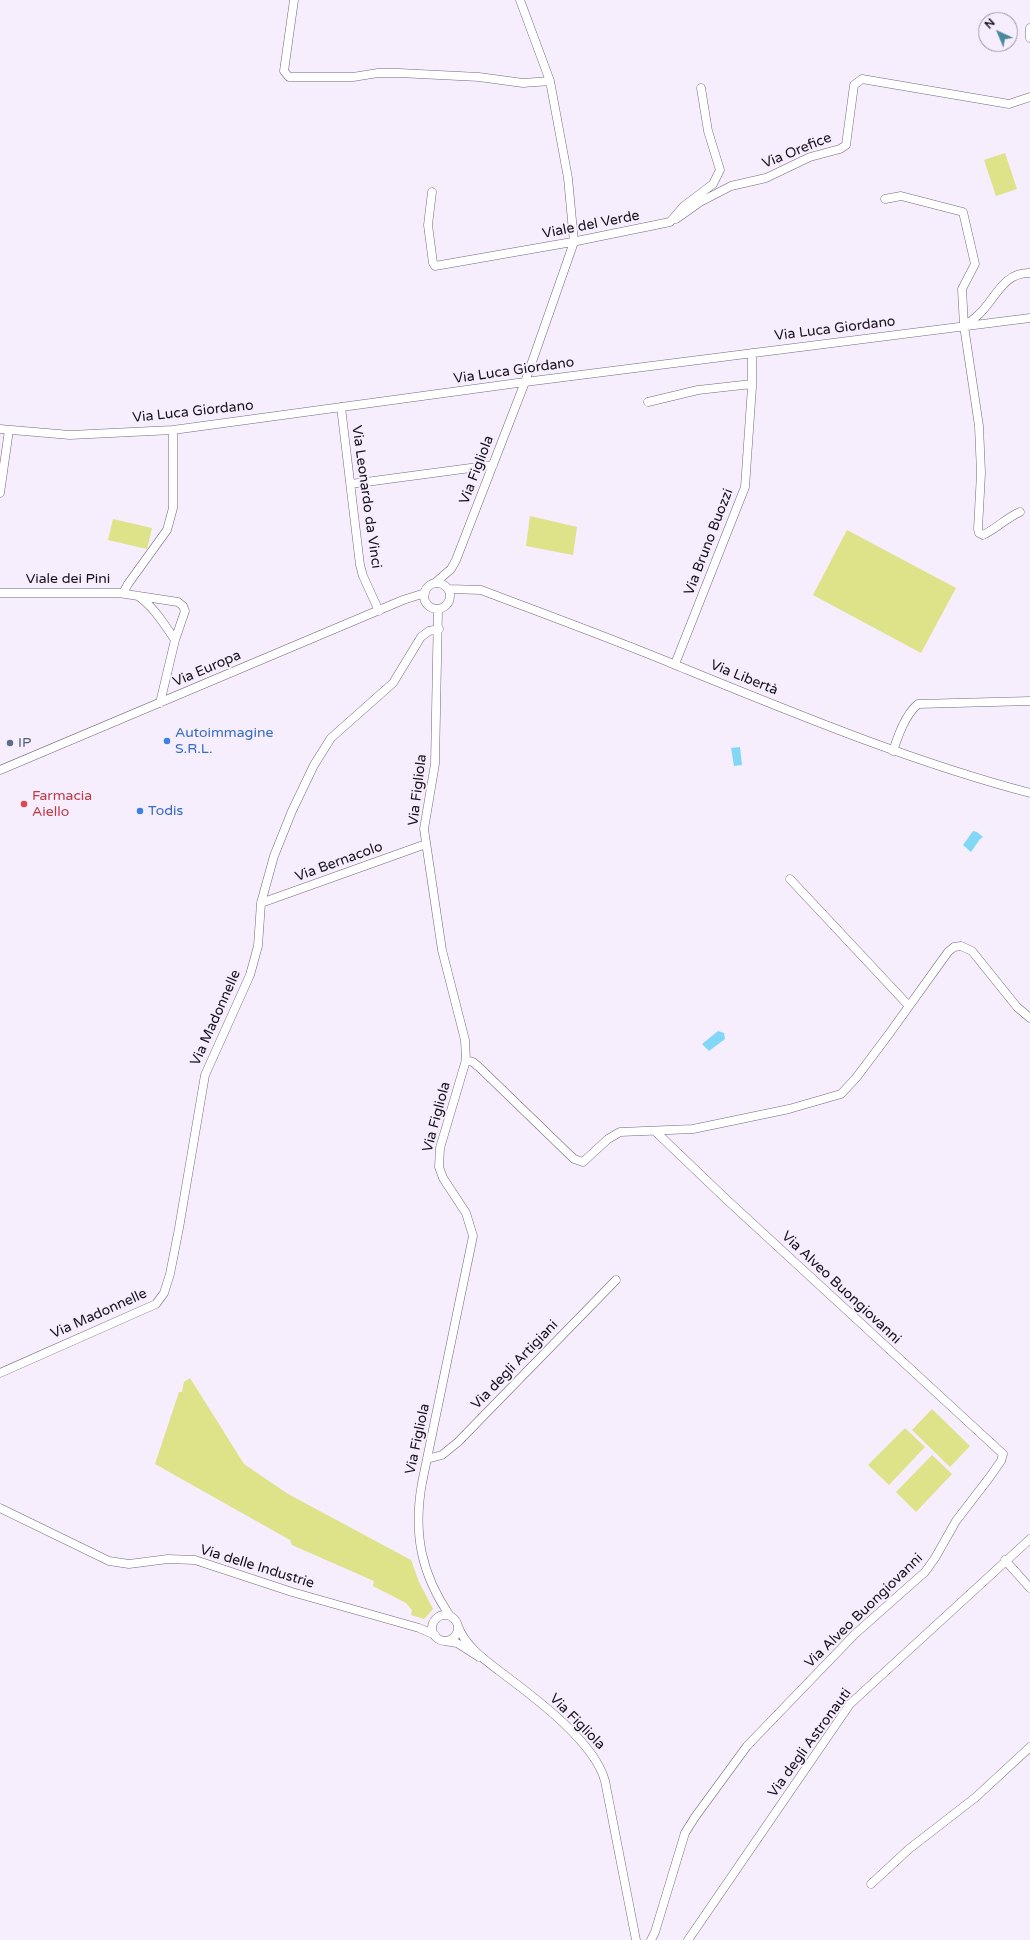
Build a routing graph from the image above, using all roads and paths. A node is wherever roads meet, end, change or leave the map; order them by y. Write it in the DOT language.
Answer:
graph roads {
  1 [pos="294,0"];
  2 [pos="520,0"];
  3 [pos="1030,28"];
  4 [pos="1030,38"];
  5 [pos="550,81"];
  6 [pos="701,88"];
  7 [pos="1030,97"];
  8 [pos="432,192"];
  9 [pos="885,199"];
  10 [pos="670,222"];
  11 [pos="574,242"];
  12 [pos="1030,273"];
  13 [pos="1030,318"];
  14 [pos="964,326"];
  15 [pos="752,353"];
  16 [pos="525,382"];
  17 [pos="752,384"];
  18 [pos="648,402"];
  19 [pos="341,407"];
  20 [pos="0,429"];
  21 [pos="9,430"];
  22 [pos="173,430"];
  23 [pos="493,465"];
  24 [pos="350,484"];
  25 [pos="0,493"];
  26 [pos="1020,512"];
  27 [pos="435,583"];
  28 [pos="448,589"];
  29 [pos="0,593"];
  30 [pos="123,593"];
  31 [pos="425,593"];
  32 [pos="135,595"];
  33 [pos="438,609"];
  34 [pos="379,611"];
  35 [pos="438,629"];
  36 [pos="175,640"];
  37 [pos="675,664"];
  38 [pos="1030,700"];
  39 [pos="160,703"];
  40 [pos="893,752"];
  41 [pos="0,770"];
  42 [pos="1030,793"];
  43 [pos="426,844"];
  44 [pos="790,879"];
  45 [pos="261,903"];
  46 [pos="909,1006"];
  47 [pos="1030,1018"];
  48 [pos="466,1060"];
  49 [pos="656,1132"];
  50 [pos="616,1280"];
  51 [pos="0,1373"];
  52 [pos="427,1459"];
  53 [pos="0,1508"];
  54 [pos="1030,1538"];
  55 [pos="1005,1560"];
  56 [pos="1030,1588"];
  57 [pos="440,1602"];
  58 [pos="450,1616"];
  59 [pos="436,1621"];
  60 [pos="458,1626"];
  61 [pos="419,1628"];
  62 [pos="435,1636"];
  63 [pos="445,1641"];
  64 [pos="480,1657"];
  65 [pos="1030,1747"];
  66 [pos="871,1884"];
  67 [pos="636,1940"];
  68 [pos="651,1940"];
  69 [pos="688,1940"];
  1 -- 5 [label="street"];
  2 -- 5 [label="street"];
  3 -- 4 [label="street"];
  5 -- 11 [label="street"];
  6 -- 10 [label="street"];
  7 -- 10 [label="street, Via Orefice"];
  8 -- 11 [label="street, Viale del Verde"];
  9 -- 14 [label="street"];
  10 -- 11 [label="street, Viale del Verde"];
  11 -- 16 [label="street, Via Figliola"];
  12 -- 14 [label="street"];
  13 -- 14 [label="street, Via Luca Giordano"];
  14 -- 15 [label="street, Via Luca Giordano"];
  14 -- 26 [label="street"];
  15 -- 16 [label="street, Via Luca Giordano"];
  15 -- 17 [label="street, Via Bruno Buozzi"];
  16 -- 19 [label="street, Via Luca Giordano"];
  16 -- 23 [label="street, Via Figliola"];
  17 -- 18 [label="street"];
  17 -- 37 [label="street, Via Bruno Buozzi"];
  19 -- 22 [label="street, Via Luca Giordano"];
  19 -- 24 [label="street, Via Leonardo da Vinci"];
  20 -- 21 [label="street, Via Luca Giordano"];
  21 -- 22 [label="street, Via Luca Giordano"];
  21 -- 25 [label="street"];
  22 -- 30 [label="street"];
  23 -- 24 [label="street"];
  23 -- 27 [label="street, Via Figliola"];
  24 -- 34 [label="street, Via Leonardo da Vinci"];
  27 -- 28 [label="street"];
  27 -- 31 [label="street"];
  28 -- 33 [label="street"];
  28 -- 37 [label="street, Via Libertà"];
  29 -- 30 [label="street, Viale dei Pini"];
  30 -- 32 [label="street, Viale dei Pini"];
  31 -- 33 [label="street"];
  31 -- 34 [label="street, Via Europa"];
  32 -- 36 [label="street"];
  32 -- 36 [label="street, Viale dei Pini"];
  33 -- 35 [label="street, Via Figliola"];
  34 -- 39 [label="street, Via Europa"];
  35 -- 43 [label="street, Via Figliola"];
  35 -- 45 [label="street, Via Madonnelle"];
  36 -- 39 [label="street, Viale dei Pini"];
  37 -- 40 [label="street, Via Libertà"];
  38 -- 40 [label="street"];
  39 -- 41 [label="street, Via Europa"];
  40 -- 42 [label="street, Via Libertà"];
  43 -- 45 [label="street, Via Bernacolo"];
  43 -- 48 [label="street, Via Figliola"];
  44 -- 46 [label="street"];
  45 -- 51 [label="street, Via Madonnelle"];
  46 -- 47 [label="street"];
  46 -- 49 [label="street"];
  48 -- 49 [label="street"];
  48 -- 52 [label="street, Via Figliola"];
  49 -- 68 [label="street, Via Alveo Buongiovanni"];
  50 -- 52 [label="street, Via degli Artigiani"];
  52 -- 57 [label="street, Via Figliola"];
  53 -- 61 [label="street, Via delle Industrie"];
  54 -- 55 [label="street, Via degli Astronauti"];
  55 -- 56 [label="street"];
  55 -- 69 [label="street, Via degli Astronauti"];
  57 -- 58 [label="street, Via Figliola"];
  57 -- 59 [label="street"];
  58 -- 59 [label="street"];
  58 -- 60 [label="street"];
  59 -- 61 [label="street"];
  59 -- 62 [label="street"];
  60 -- 63 [label="street"];
  60 -- 64 [label="street, Via Figliola"];
  61 -- 62 [label="street, Via delle Industrie"];
  62 -- 63 [label="street, Via delle Industrie"];
  63 -- 64 [label="street, Via delle Industrie"];
  64 -- 67 [label="street, Via Figliola"];
  65 -- 66 [label="street"];
}
